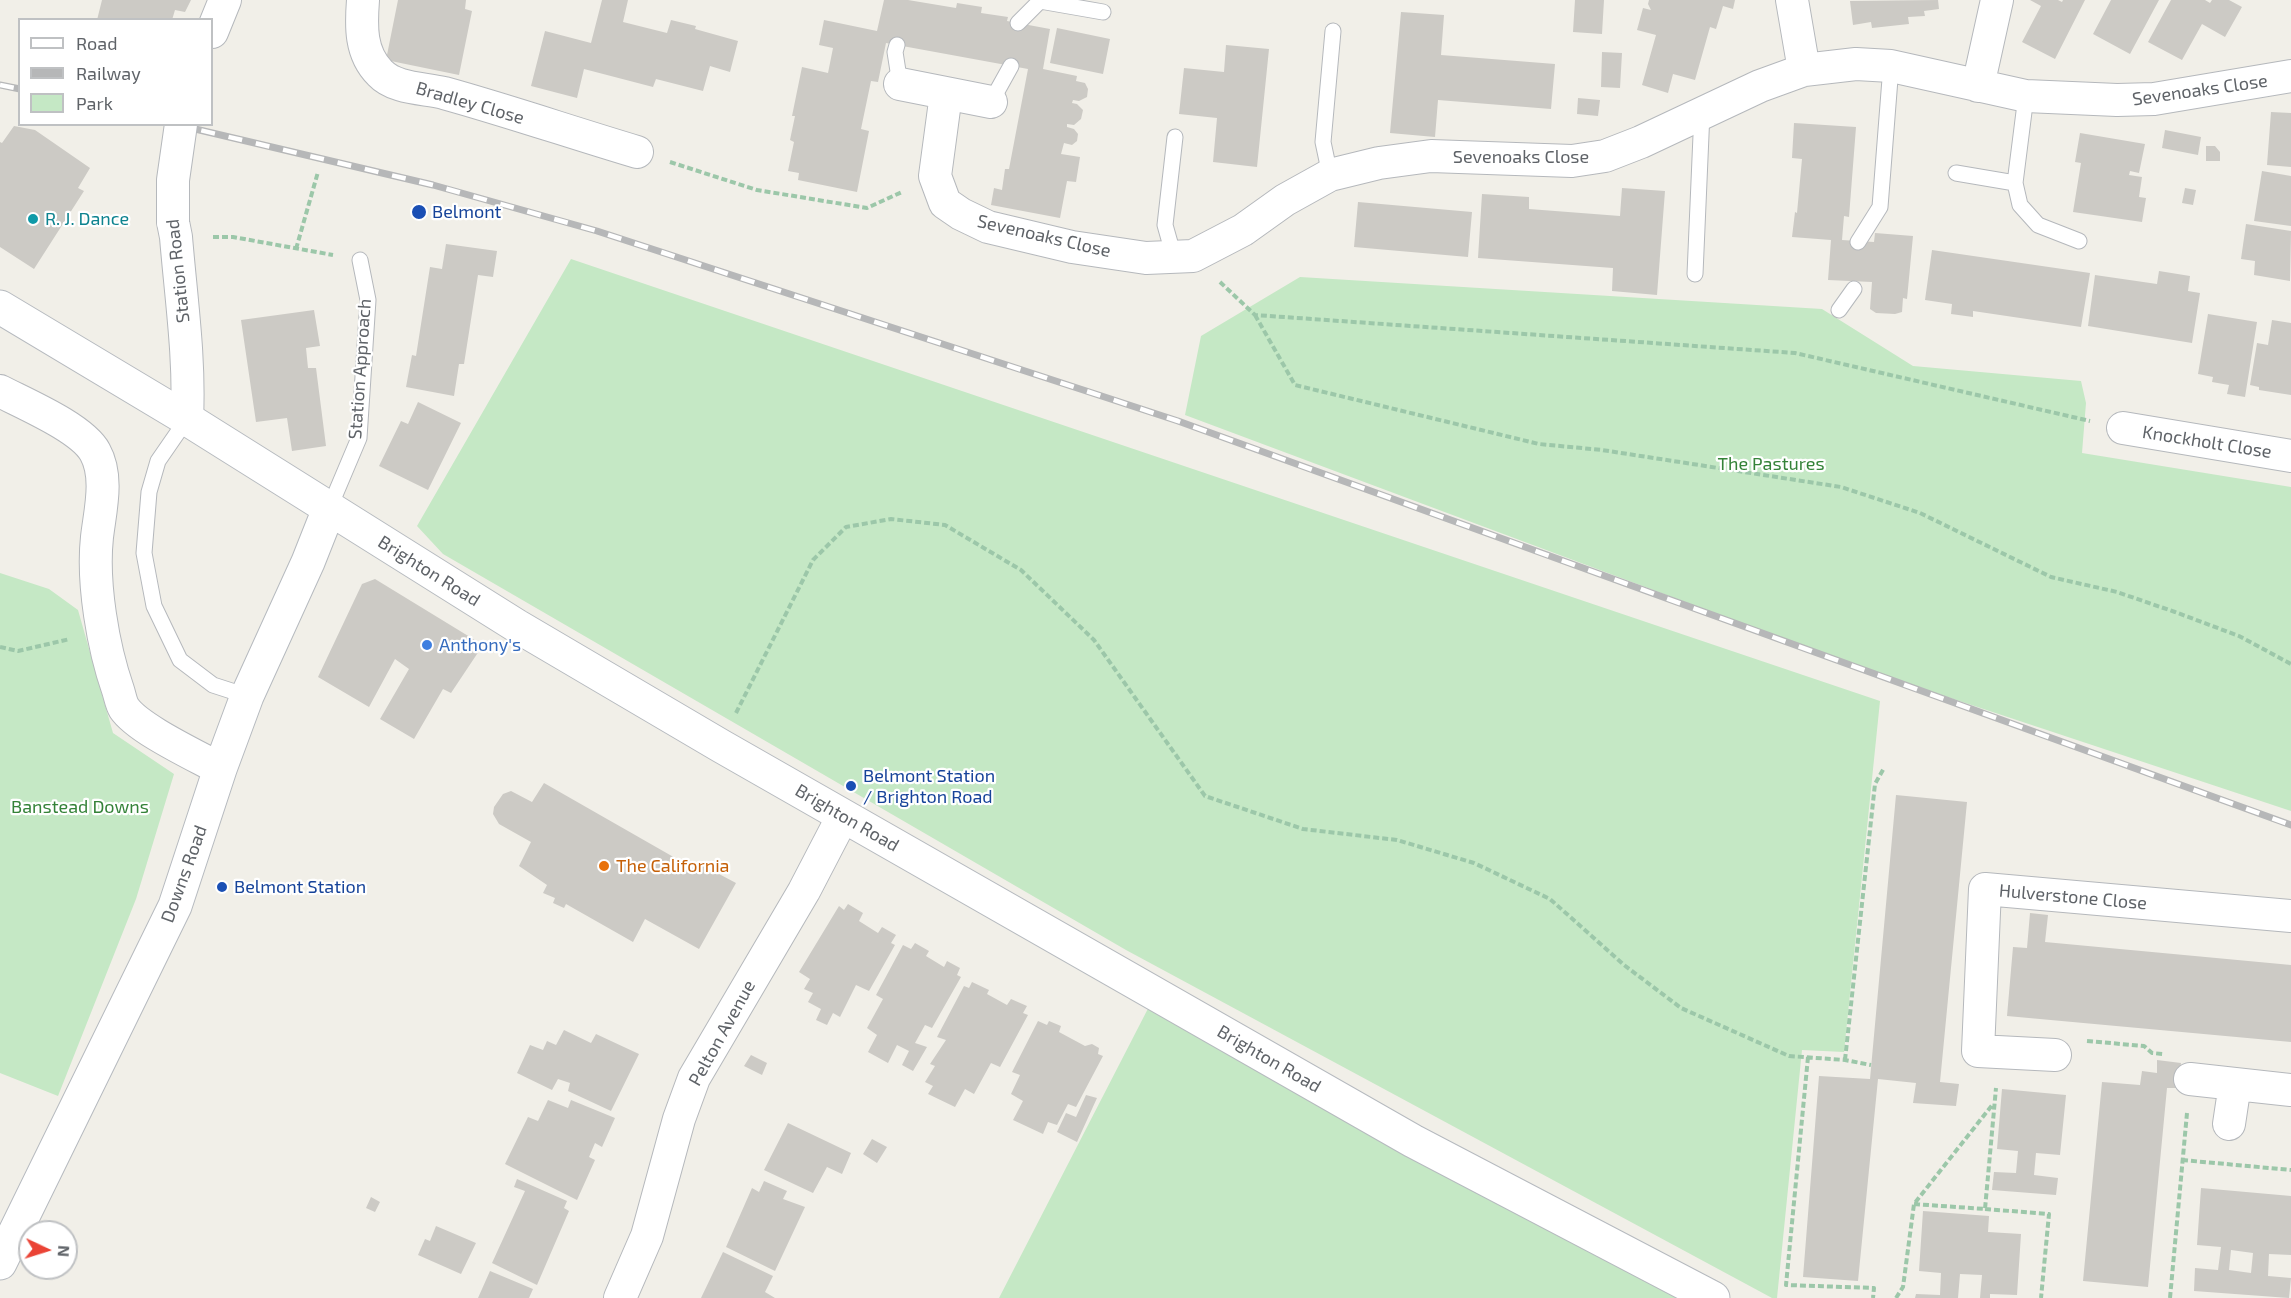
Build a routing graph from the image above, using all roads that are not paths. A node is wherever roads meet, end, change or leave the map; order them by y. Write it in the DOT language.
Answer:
graph roads {
  1 [pos="225,0"];
  2 [pos="363,0"];
  3 [pos="1792,0"];
  4 [pos="1997,0"];
  5 [pos="1103,12"];
  6 [pos="1018,23"];
  7 [pos="213,30"];
  8 [pos="1333,31"];
  9 [pos="897,45"];
  10 [pos="1011,66"];
  11 [pos="1891,66"];
  12 [pos="1804,70"];
  13 [pos="2291,76"];
  14 [pos="900,84"];
  15 [pos="1978,86"];
  16 [pos="946,94"];
  17 [pos="2026,96"];
  18 [pos="991,102"];
  19 [pos="1702,112"];
  20 [pos="181,126"];
  21 [pos="1175,136"];
  22 [pos="637,152"];
  23 [pos="1956,173"];
  24 [pos="1330,176"];
  25 [pos="2015,183"];
  26 [pos="2079,241"];
  27 [pos="1858,242"];
  28 [pos="1184,257"];
  29 [pos="360,260"];
  30 [pos="1695,274"];
  31 [pos="1854,289"];
  32 [pos="0,308"];
  33 [pos="1839,310"];
  34 [pos="0,391"];
  35 [pos="188,419"];
  36 [pos="2123,428"];
  37 [pos="2291,456"];
  38 [pos="329,509"];
  39 [pos="247,696"];
  40 [pos="220,769"];
  41 [pos="843,816"];
  42 [pos="2291,916"];
  43 [pos="2055,1055"];
  44 [pos="2190,1079"];
  45 [pos="2235,1084"];
  46 [pos="2291,1090"];
  47 [pos="2229,1124"];
  48 [pos="0,1263"];
  49 [pos="620,1298"];
  50 [pos="1713,1298"];
  1 -- 7 [label="street"];
  2 -- 22 [label="street, Bradley Close"];
  3 -- 12 [label="street"];
  4 -- 15 [label="street"];
  5 -- 6 [label="lane"];
  8 -- 24 [label="lane"];
  9 -- 14 [label="lane"];
  10 -- 18 [label="lane"];
  11 -- 12 [label="street, Sevenoaks Close"];
  11 -- 15 [label="street, Sevenoaks Close"];
  11 -- 27 [label="lane"];
  12 -- 19 [label="street, Sevenoaks Close"];
  13 -- 17 [label="street, Sevenoaks Close"];
  14 -- 16 [label="street"];
  15 -- 17 [label="street, Sevenoaks Close"];
  16 -- 18 [label="street"];
  16 -- 28 [label="street, Sevenoaks Close"];
  17 -- 25 [label="lane"];
  19 -- 24 [label="street, Sevenoaks Close"];
  19 -- 30 [label="lane"];
  20 -- 35 [label="street, Station Road, bridge"];
  21 -- 28 [label="lane"];
  23 -- 25 [label="lane"];
  24 -- 28 [label="street, Sevenoaks Close"];
  25 -- 26 [label="lane"];
  29 -- 38 [label="lane, Station Approach"];
  31 -- 33 [label="lane"];
  32 -- 35 [label="main road, Brighton Road"];
  34 -- 40 [label="street"];
  35 -- 38 [label="main road, Brighton Road"];
  35 -- 39 [label="lane"];
  36 -- 37 [label="street, Knockholt Close"];
  38 -- 39 [label="main road, Downs Road"];
  38 -- 41 [label="main road, Brighton Road"];
  39 -- 40 [label="main road, Downs Road"];
  40 -- 48 [label="main road, Downs Road"];
  41 -- 49 [label="street, Pelton Avenue"];
  41 -- 50 [label="main road, Brighton Road"];
  42 -- 43 [label="street, Hulverstone Close"];
  44 -- 45 [label="street"];
  45 -- 46 [label="street"];
  45 -- 47 [label="street"];
}
